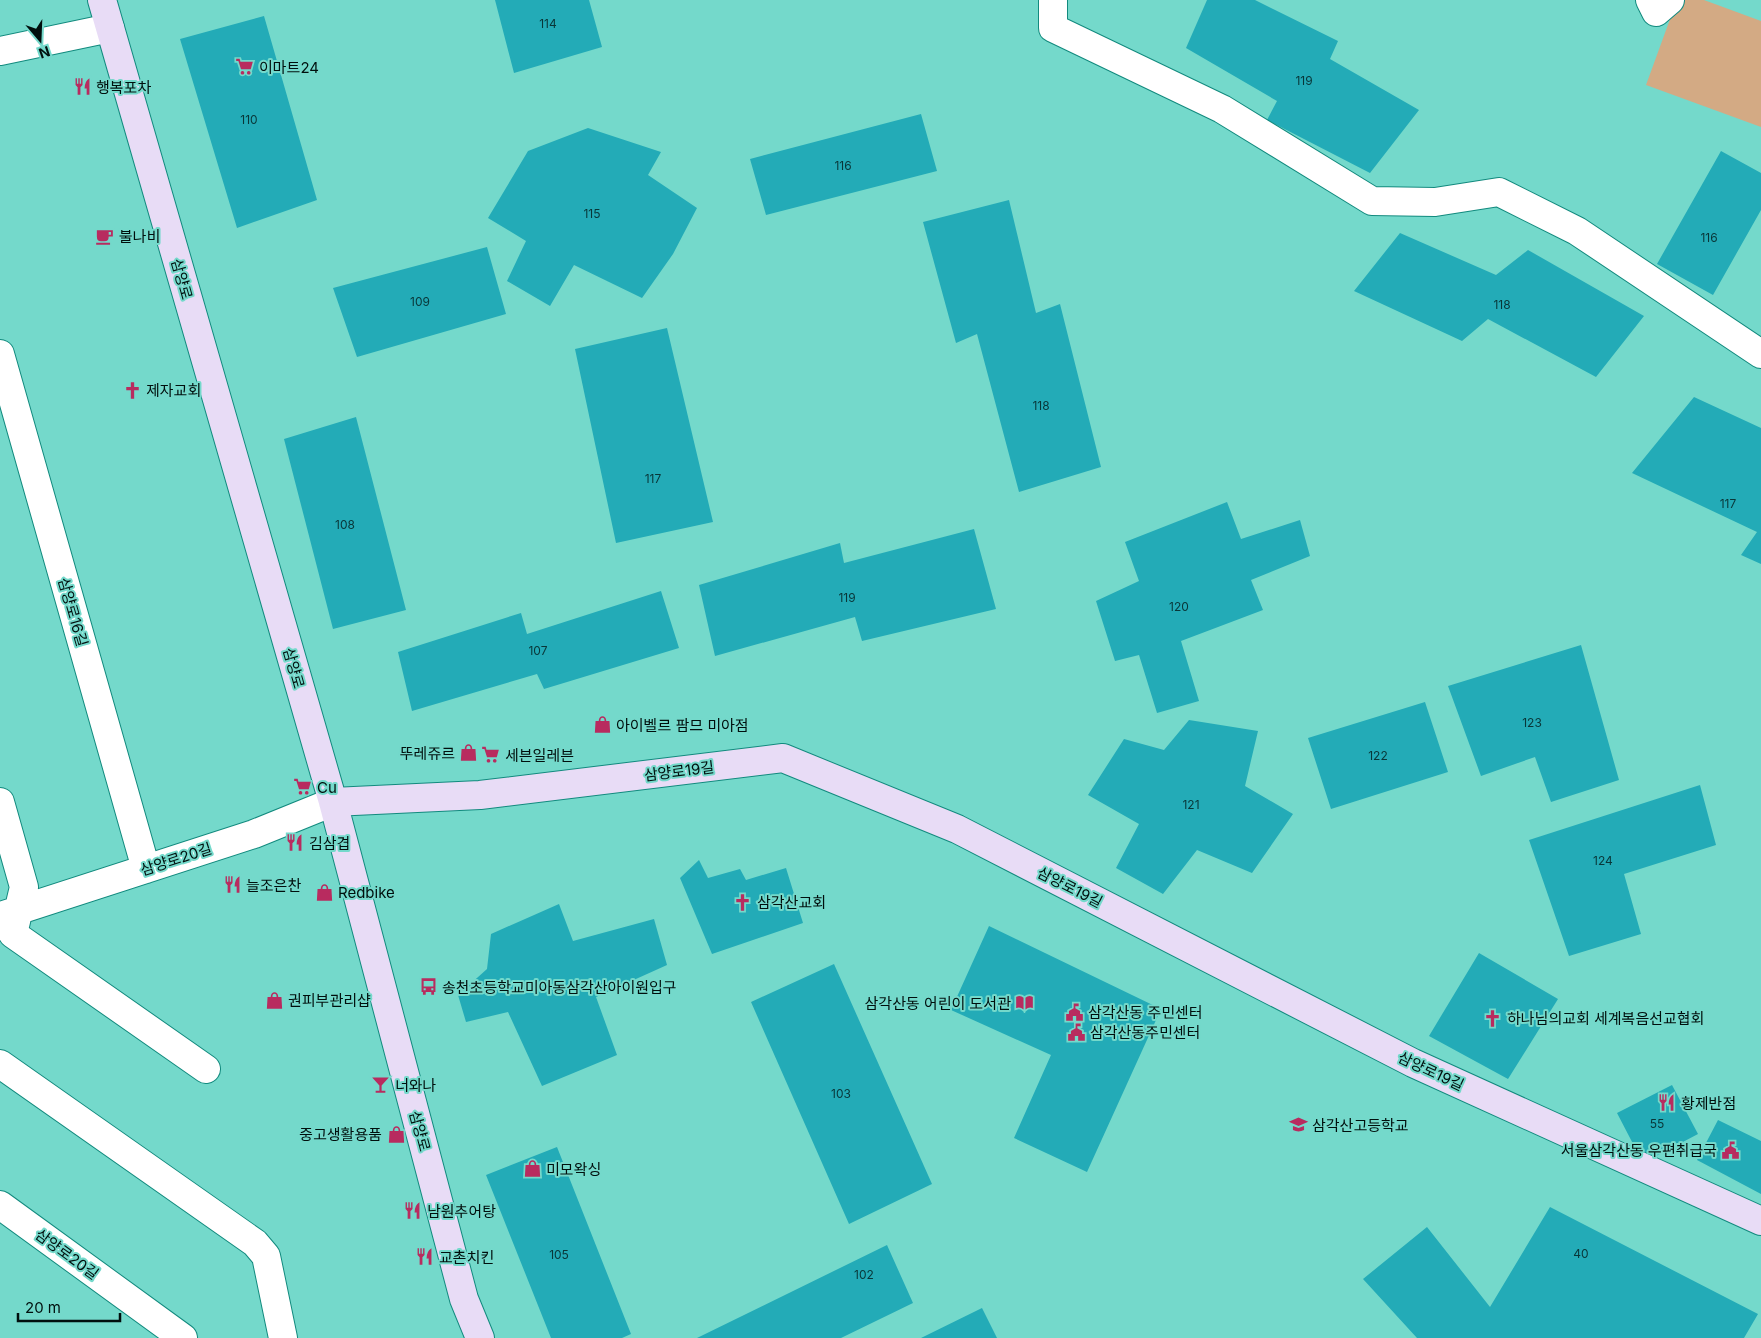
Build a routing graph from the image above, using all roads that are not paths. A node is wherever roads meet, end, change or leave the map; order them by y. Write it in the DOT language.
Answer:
graph roads {
  1 [pos="102,0"];
  2 [pos="1053,0"];
  3 [pos="110,28"];
  4 [pos="0,51"];
  5 [pos="0,354"];
  6 [pos="1761,354"];
  7 [pos="0,802"];
  8 [pos="333,802"];
  9 [pos="146,869"];
  10 [pos="9,914"];
  11 [pos="0,1064"];
  12 [pos="206,1069"];
  13 [pos="0,1205"];
  14 [pos="1761,1221"];
  15 [pos="182,1338"];
  16 [pos="283,1338"];
  17 [pos="480,1338"];
  1 -- 3 [label="street, 삼양로"];
  2 -- 6 [label="street"];
  3 -- 4 [label="street"];
  3 -- 8 [label="street, 삼양로"];
  5 -- 9 [label="street, 삼양로16길"];
  7 -- 10 [label="street"];
  8 -- 9 [label="street, 삼양로20길"];
  8 -- 14 [label="street, 삼양로19길"];
  8 -- 17 [label="street, 삼양로"];
  9 -- 10 [label="street, 삼양로20길"];
  10 -- 12 [label="street"];
  11 -- 16 [label="street"];
  13 -- 15 [label="street, 삼양로20길"];
}
